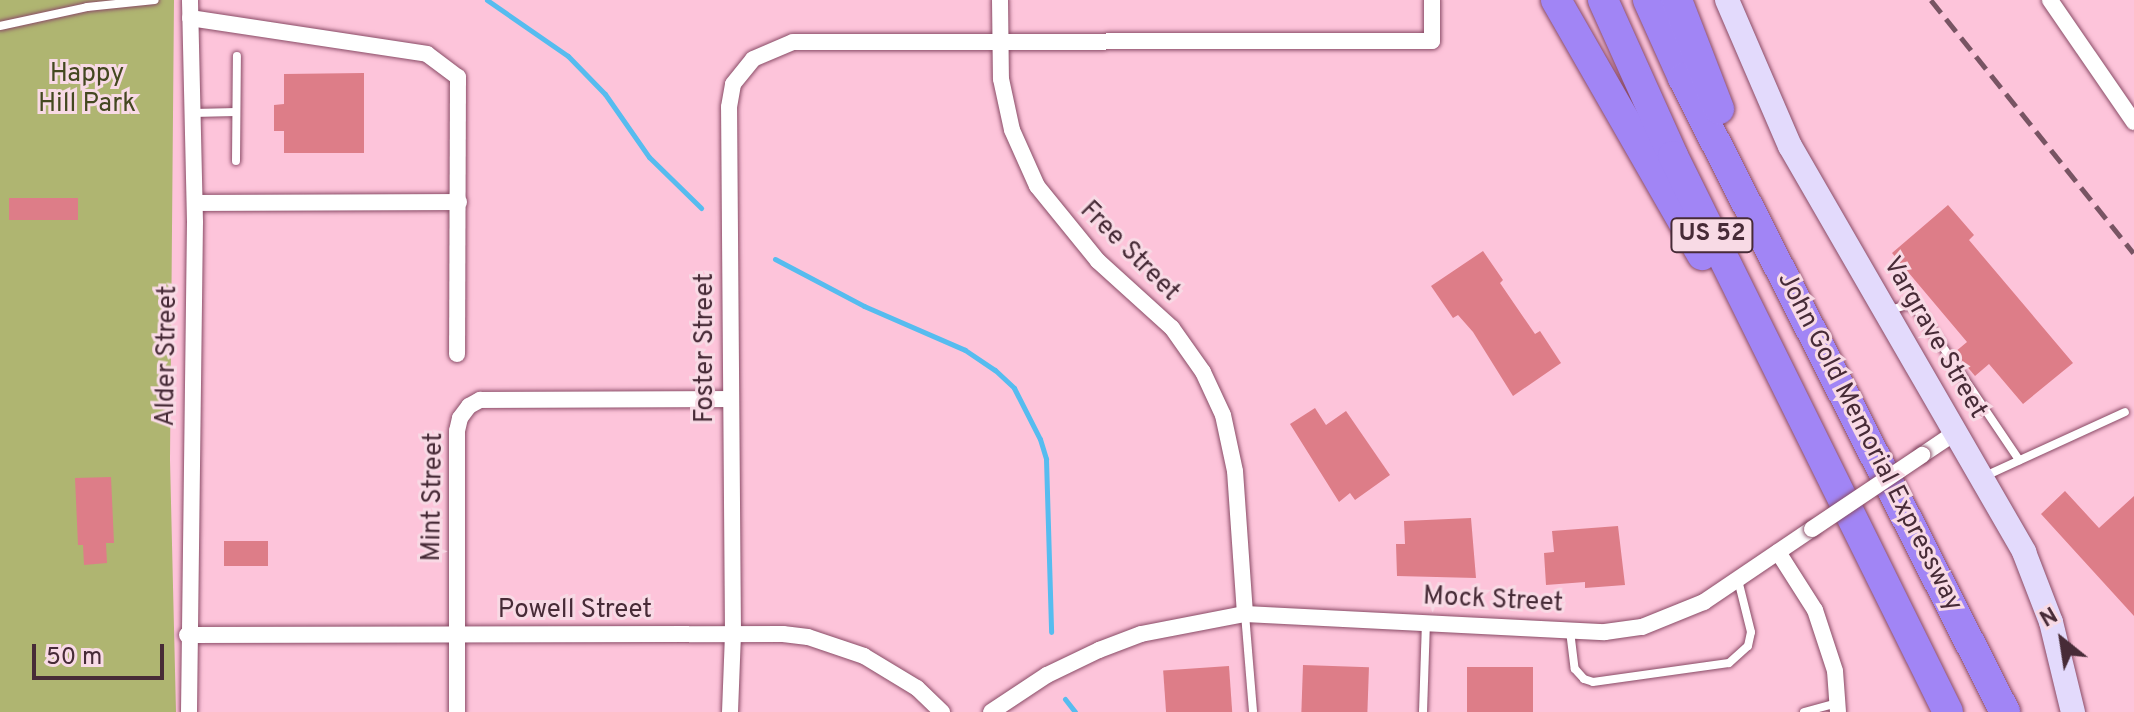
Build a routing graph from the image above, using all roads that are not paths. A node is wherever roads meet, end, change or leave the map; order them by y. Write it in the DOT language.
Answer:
graph roads {
  1 [pos="155,0"];
  2 [pos="190,0"];
  3 [pos="1000,0"];
  4 [pos="1432,0"];
  5 [pos="1556,0"];
  6 [pos="1603,0"];
  7 [pos="1648,0"];
  8 [pos="1677,0"];
  9 [pos="1727,0"];
  10 [pos="2050,0"];
  11 [pos="190,18"];
  12 [pos="0,26"];
  13 [pos="999,41"];
  14 [pos="237,56"];
  15 [pos="236,112"];
  16 [pos="192,113"];
  17 [pos="2134,122"];
  18 [pos="236,161"];
  19 [pos="459,202"];
  20 [pos="195,203"];
  21 [pos="1778,260"];
  22 [pos="1894,308"];
  23 [pos="457,354"];
  24 [pos="731,399"];
  25 [pos="2125,412"];
  26 [pos="1956,432"];
  27 [pos="2019,460"];
  28 [pos="1825,468"];
  29 [pos="1982,477"];
  30 [pos="1778,552"];
  31 [pos="1738,580"];
  32 [pos="1245,614"];
  33 [pos="1426,621"];
  34 [pos="1570,630"];
  35 [pos="733,634"];
  36 [pos="187,635"];
  37 [pos="457,636"];
  38 [pos="1838,707"];
  39 [pos="189,712"];
  40 [pos="457,712"];
  41 [pos="730,712"];
  42 [pos="942,712"];
  43 [pos="991,712"];
  44 [pos="1253,712"];
  45 [pos="1423,712"];
  46 [pos="1804,712"];
  47 [pos="1948,712"];
  48 [pos="2005,712"];
  49 [pos="2073,712"];
  1 -- 12 [label="lane"];
  2 -- 11 [label="street, Alder Street"];
  3 -- 13 [label="street, Free Street"];
  4 -- 13 [label="street"];
  5 -- 28 [label="highway"];
  6 -- 28 [label="highway, John Gold Memorial Expressway / US 52"];
  7 -- 21 [label="highway, John Gold Memorial Expressway / US 52"];
  8 -- 21 [label="highway"];
  9 -- 22 [label="street, Vargrave Street"];
  10 -- 17 [label="street"];
  11 -- 16 [label="street, Alder Street"];
  11 -- 19 [label="street"];
  13 -- 24 [label="street, Foster Street"];
  13 -- 32 [label="street, Free Street"];
  14 -- 15 [label="lane"];
  15 -- 16 [label="lane"];
  15 -- 18 [label="lane"];
  16 -- 20 [label="street, Alder Street"];
  19 -- 20 [label="street"];
  19 -- 23 [label="street"];
  20 -- 36 [label="street, Alder Street"];
  21 -- 48 [label="highway, John Gold Memorial Expressway / US 52"];
  22 -- 26 [label="street, Vargrave Street"];
  22 -- 27 [label="lane"];
  24 -- 35 [label="street, Foster Street"];
  24 -- 37 [label="street, Mint Street"];
  25 -- 27 [label="lane"];
  26 -- 29 [label="street, Vargrave Street"];
  26 -- 30 [label="street, Mock Street, bridge"];
  27 -- 29 [label="lane"];
  28 -- 47 [label="highway, John Gold Memorial Expressway / US 52"];
  29 -- 49 [label="street, Vargrave Street"];
  30 -- 31 [label="street, Mock Street"];
  30 -- 38 [label="street"];
  31 -- 34 [label="street, Mock Street"];
  31 -- 34 [label="lane"];
  32 -- 33 [label="street, Mock Street"];
  32 -- 43 [label="street, Mock Street"];
  32 -- 44 [label="lane"];
  33 -- 34 [label="street, Mock Street"];
  33 -- 45 [label="lane"];
  35 -- 37 [label="street, Powell Street"];
  35 -- 41 [label="street, Foster Street"];
  35 -- 42 [label="street, Powell Street"];
  36 -- 37 [label="street, Powell Street"];
  36 -- 39 [label="street, Alder Street"];
  37 -- 40 [label="street, Mint Street"];
  38 -- 46 [label="lane"];
}
